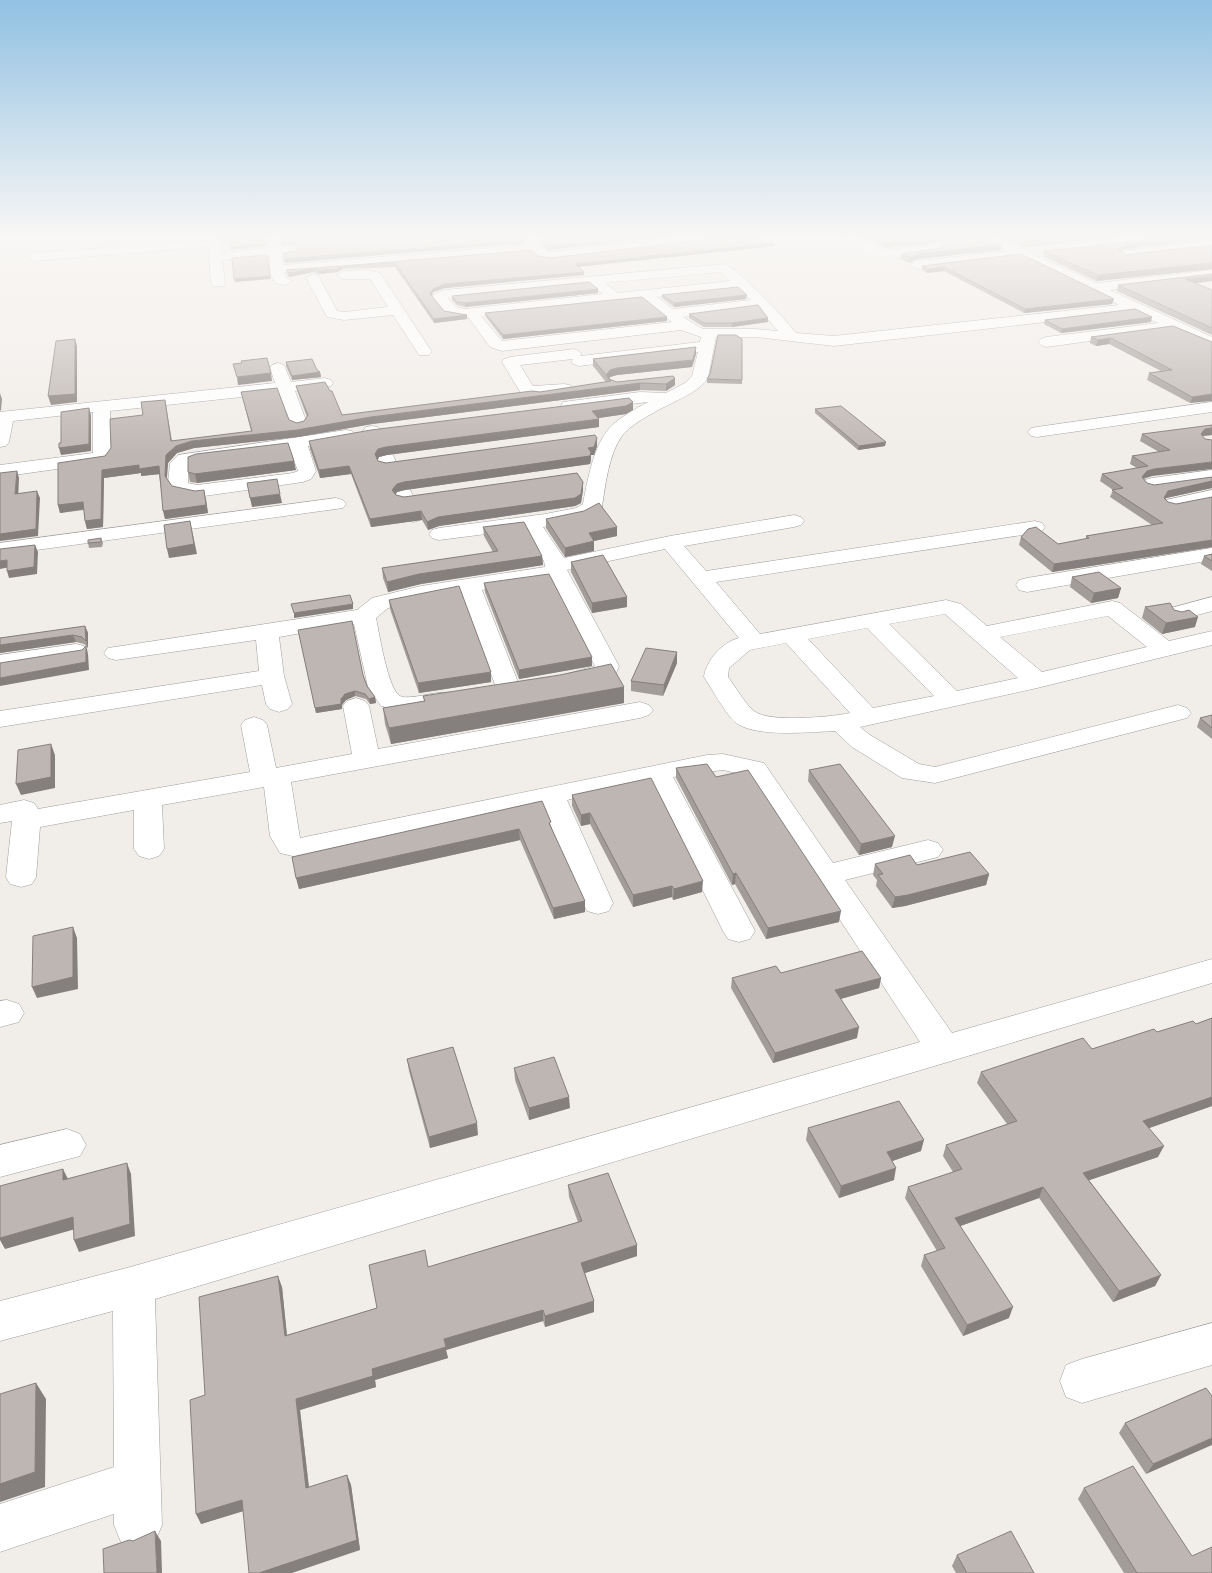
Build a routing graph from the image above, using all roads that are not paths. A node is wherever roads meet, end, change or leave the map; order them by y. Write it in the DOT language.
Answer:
graph roads {
  1 [pos="330,309"];
  2 [pos="450,309"];
  3 [pos="504,309"];
  4 [pos="538,309"];
  5 [pos="600,309"];
  6 [pos="664,309"];
  7 [pos="708,309"];
  8 [pos="768,309"];
  9 [pos="1107,309"];
  10 [pos="1143,309"];
  11 [pos="397,310"];
  12 [pos="472,313"];
  13 [pos="670,314"];
  14 [pos="684,325"];
  15 [pos="1175,325"];
  16 [pos="1212,330"];
  17 [pos="625,332"];
  18 [pos="1192,333"];
  19 [pos="790,335"];
  20 [pos="564,340"];
  21 [pos="708,340"];
  22 [pos="1046,342"];
  23 [pos="1212,343"];
  24 [pos="424,352"];
  25 [pos="577,357"];
  26 [pos="278,368"];
  27 [pos="701,373"];
  28 [pos="591,376"];
  29 [pos="672,376"];
  30 [pos="324,383"];
  31 [pos="285,387"];
  32 [pos="578,387"];
  33 [pos="670,398"];
  34 [pos="101,406"];
  35 [pos="552,408"];
  36 [pos="1212,408"];
  37 [pos="2,416"];
  38 [pos="298,423"];
  39 [pos="391,428"];
  40 [pos="372,431"];
  41 [pos="614,432"];
  42 [pos="1037,432"];
  43 [pos="594,435"];
  44 [pos="0,442"];
  45 [pos="298,444"];
  46 [pos="407,460"];
  47 [pos="387,462"];
  48 [pos="0,471"];
  49 [pos="598,471"];
  50 [pos="579,474"];
  51 [pos="1212,476"];
  52 [pos="1152,484"];
  53 [pos="424,495"];
  54 [pos="1212,496"];
  55 [pos="405,498"];
  56 [pos="336,504"];
  57 [pos="1174,504"];
  58 [pos="413,516"];
  59 [pos="794,521"];
  60 [pos="530,522"];
  61 [pos="1035,527"];
  62 [pos="440,534"];
  63 [pos="670,542"];
  64 [pos="0,548"];
  65 [pos="1212,554"];
  66 [pos="557,569"];
  67 [pos="701,578"];
  68 [pos="1027,584"];
  69 [pos="469,586"];
  70 [pos="1212,604"];
  71 [pos="1179,612"];
  72 [pos="364,616"];
  73 [pos="872,620"];
  74 [pos="267,632"];
  75 [pos="790,634"];
  76 [pos="983,634"];
  77 [pos="1212,638"];
  78 [pos="754,641"];
  79 [pos="1165,650"];
  80 [pos="76,651"];
  81 [pos="116,653"];
  82 [pos="0,662"];
  83 [pos="272,676"];
  84 [pos="1037,681"];
  85 [pos="465,696"];
  86 [pos="951,699"];
  87 [pos="278,704"];
  88 [pos="356,706"];
  89 [pos="640,710"];
  90 [pos="1178,713"];
  91 [pos="867,717"];
  92 [pos="0,720"];
  93 [pos="842,723"];
  94 [pos="254,725"];
  95 [pos="367,760"];
  96 [pos="657,772"];
  97 [pos="271,777"];
  98 [pos="550,794"];
  99 [pos="148,800"];
  100 [pos="149,849"];
  101 [pos="928,850"];
  102 [pos="826,875"];
  103 [pos="21,877"];
  104 [pos="598,903"];
  105 [pos="739,931"];
  106 [pos="1212,971"];
  107 [pos="943,1048"];
  108 [pos="67,1146"];
  109 [pos="0,1160"];
  110 [pos="134,1286"];
  111 [pos="0,1321"];
  112 [pos="1212,1344"];
  113 [pos="1082,1380"];
  114 [pos="0,1528"];
  1 -- 11 [label="street"];
  2 -- 12 [label="street"];
  3 -- 12 [label="street"];
  4 -- 20 [label="street"];
  5 -- 17 [label="street"];
  6 -- 13 [label="street"];
  7 -- 13 [label="street"];
  8 -- 19 [label="street"];
  9 -- 19 [label="street"];
  10 -- 15 [label="street"];
  11 -- 24 [label="street"];
  12 -- 20 [label="street"];
  13 -- 14 [label="street"];
  14 -- 17 [label="street"];
  14 -- 21 [label="street"];
  15 -- 18 [label="street"];
  15 -- 22 [label="street"];
  16 -- 18 [label="street"];
  17 -- 20 [label="street"];
  18 -- 23 [label="street"];
  19 -- 21 [label="street"];
  20 -- 25 [label="street"];
  21 -- 25 [label="street"];
  21 -- 27 [label="street"];
  25 -- 28 [label="street"];
  25 -- 32 [label="street"];
  26 -- 31 [label="street"];
  27 -- 29 [label="street"];
  27 -- 33 [label="street"];
  30 -- 31 [label="street"];
  31 -- 34 [label="street"];
  31 -- 38 [label="street"];
  33 -- 35 [label="street"];
  33 -- 41 [label="street"];
  34 -- 37 [label="street"];
  34 -- 48 [label="street"];
  36 -- 42 [label="street"];
  37 -- 44 [label="street"];
  39 -- 40 [label="street"];
  40 -- 45 [label="street"];
  40 -- 47 [label="street"];
  41 -- 43 [label="street"];
  41 -- 49 [label="street"];
  45 -- 45 [label="street"];
  46 -- 47 [label="street"];
  47 -- 55 [label="street"];
  49 -- 50 [label="street"];
  49 -- 60 [label="street"];
  51 -- 52 [label="street"];
  53 -- 55 [label="street"];
  54 -- 57 [label="street"];
  55 -- 58 [label="street"];
  56 -- 64 [label="street"];
  59 -- 63 [label="street"];
  60 -- 62 [label="street"];
  60 -- 66 [label="street"];
  61 -- 67 [label="street"];
  63 -- 66 [label="street"];
  63 -- 67 [label="street"];
  65 -- 68 [label="street"];
  66 -- 69 [label="street"];
  66 -- 69 [label="street"];
  67 -- 78 [label="street"];
  69 -- 72 [label="street"];
  70 -- 71 [label="street"];
  72 -- 74 [label="street"];
  72 -- 85 [label="street"];
  73 -- 75 [label="street"];
  73 -- 76 [label="street"];
  73 -- 86 [label="street"];
  74 -- 81 [label="street"];
  74 -- 83 [label="street"];
  75 -- 78 [label="street"];
  75 -- 91 [label="street"];
  76 -- 79 [label="street"];
  76 -- 84 [label="street"];
  77 -- 79 [label="street"];
  78 -- 93 [label="street"];
  79 -- 84 [label="street"];
  80 -- 82 [label="street"];
  83 -- 87 [label="street"];
  83 -- 92 [label="street"];
  84 -- 86 [label="street"];
  86 -- 91 [label="street"];
  88 -- 95 [label="street"];
  89 -- 95 [label="street"];
  90 -- 93 [label="street"];
  91 -- 93 [label="street"];
  94 -- 97 [label="street"];
  95 -- 97 [label="street"];
  96 -- 98 [label="street"];
  96 -- 102 [label="street"];
  96 -- 105 [label="street"];
  97 -- 98 [label="street"];
  97 -- 99 [label="street"];
  98 -- 104 [label="street"];
  99 -- 100 [label="street"];
  99 -- 103 [label="street"];
  101 -- 102 [label="street"];
  102 -- 107 [label="street"];
  106 -- 107 [label="street"];
  107 -- 110 [label="street"];
  108 -- 109 [label="street"];
  110 -- 111 [label="street"];
  110 -- 114 [label="street"];
  112 -- 113 [label="street"];
}
